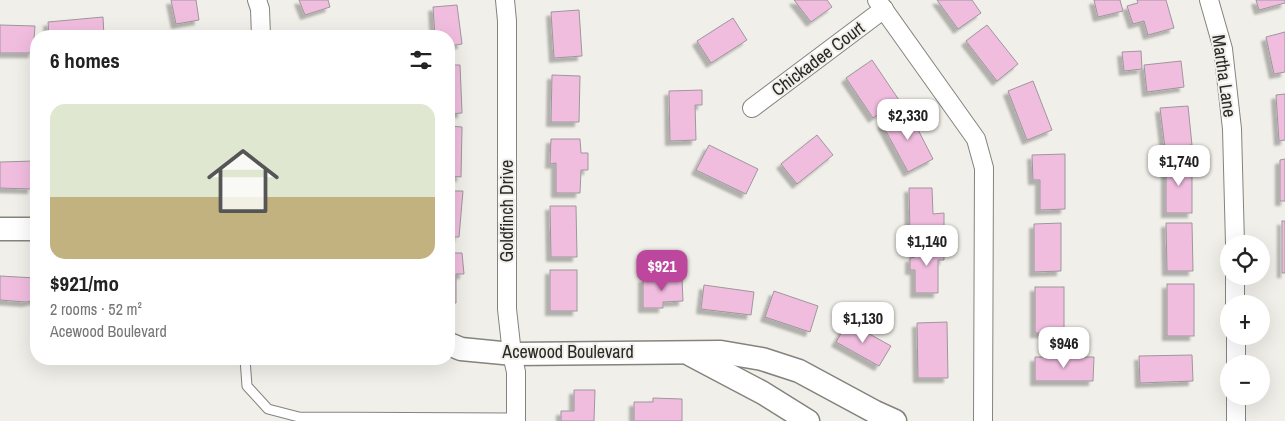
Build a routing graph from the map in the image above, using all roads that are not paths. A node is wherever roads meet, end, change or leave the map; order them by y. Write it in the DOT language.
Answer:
graph roads {
  1 [pos="257,0"];
  2 [pos="505,0"];
  3 [pos="1209,0"];
  4 [pos="880,5"];
  5 [pos="261,30"];
  6 [pos="752,108"];
  7 [pos="0,229"];
  8 [pos="30,229"];
  9 [pos="1235,235"];
  10 [pos="455,346"];
  11 [pos="688,353"];
  12 [pos="512,354"];
  13 [pos="245,365"];
  14 [pos="1236,405"];
  15 [pos="516,419"];
  16 [pos="808,421"];
  17 [pos="896,421"];
  18 [pos="983,421"];
  19 [pos="1236,421"];
  1 -- 5 [label="street"];
  2 -- 12 [label="street, Goldfinch Drive"];
  3 -- 9 [label="street, Martha Lane"];
  4 -- 6 [label="street, Chickadee Court"];
  4 -- 18 [label="street"];
  7 -- 8 [label="street"];
  10 -- 12 [label="street, Acewood Boulevard"];
  11 -- 12 [label="street, Acewood Boulevard"];
  11 -- 16 [label="street, Acewood Boulevard"];
  11 -- 17 [label="street, Acewood Boulevard"];
  12 -- 15 [label="street, Goldfinch Drive"];
  13 -- 15 [label="lane"];
  14 -- 19 [label="street"];
}
